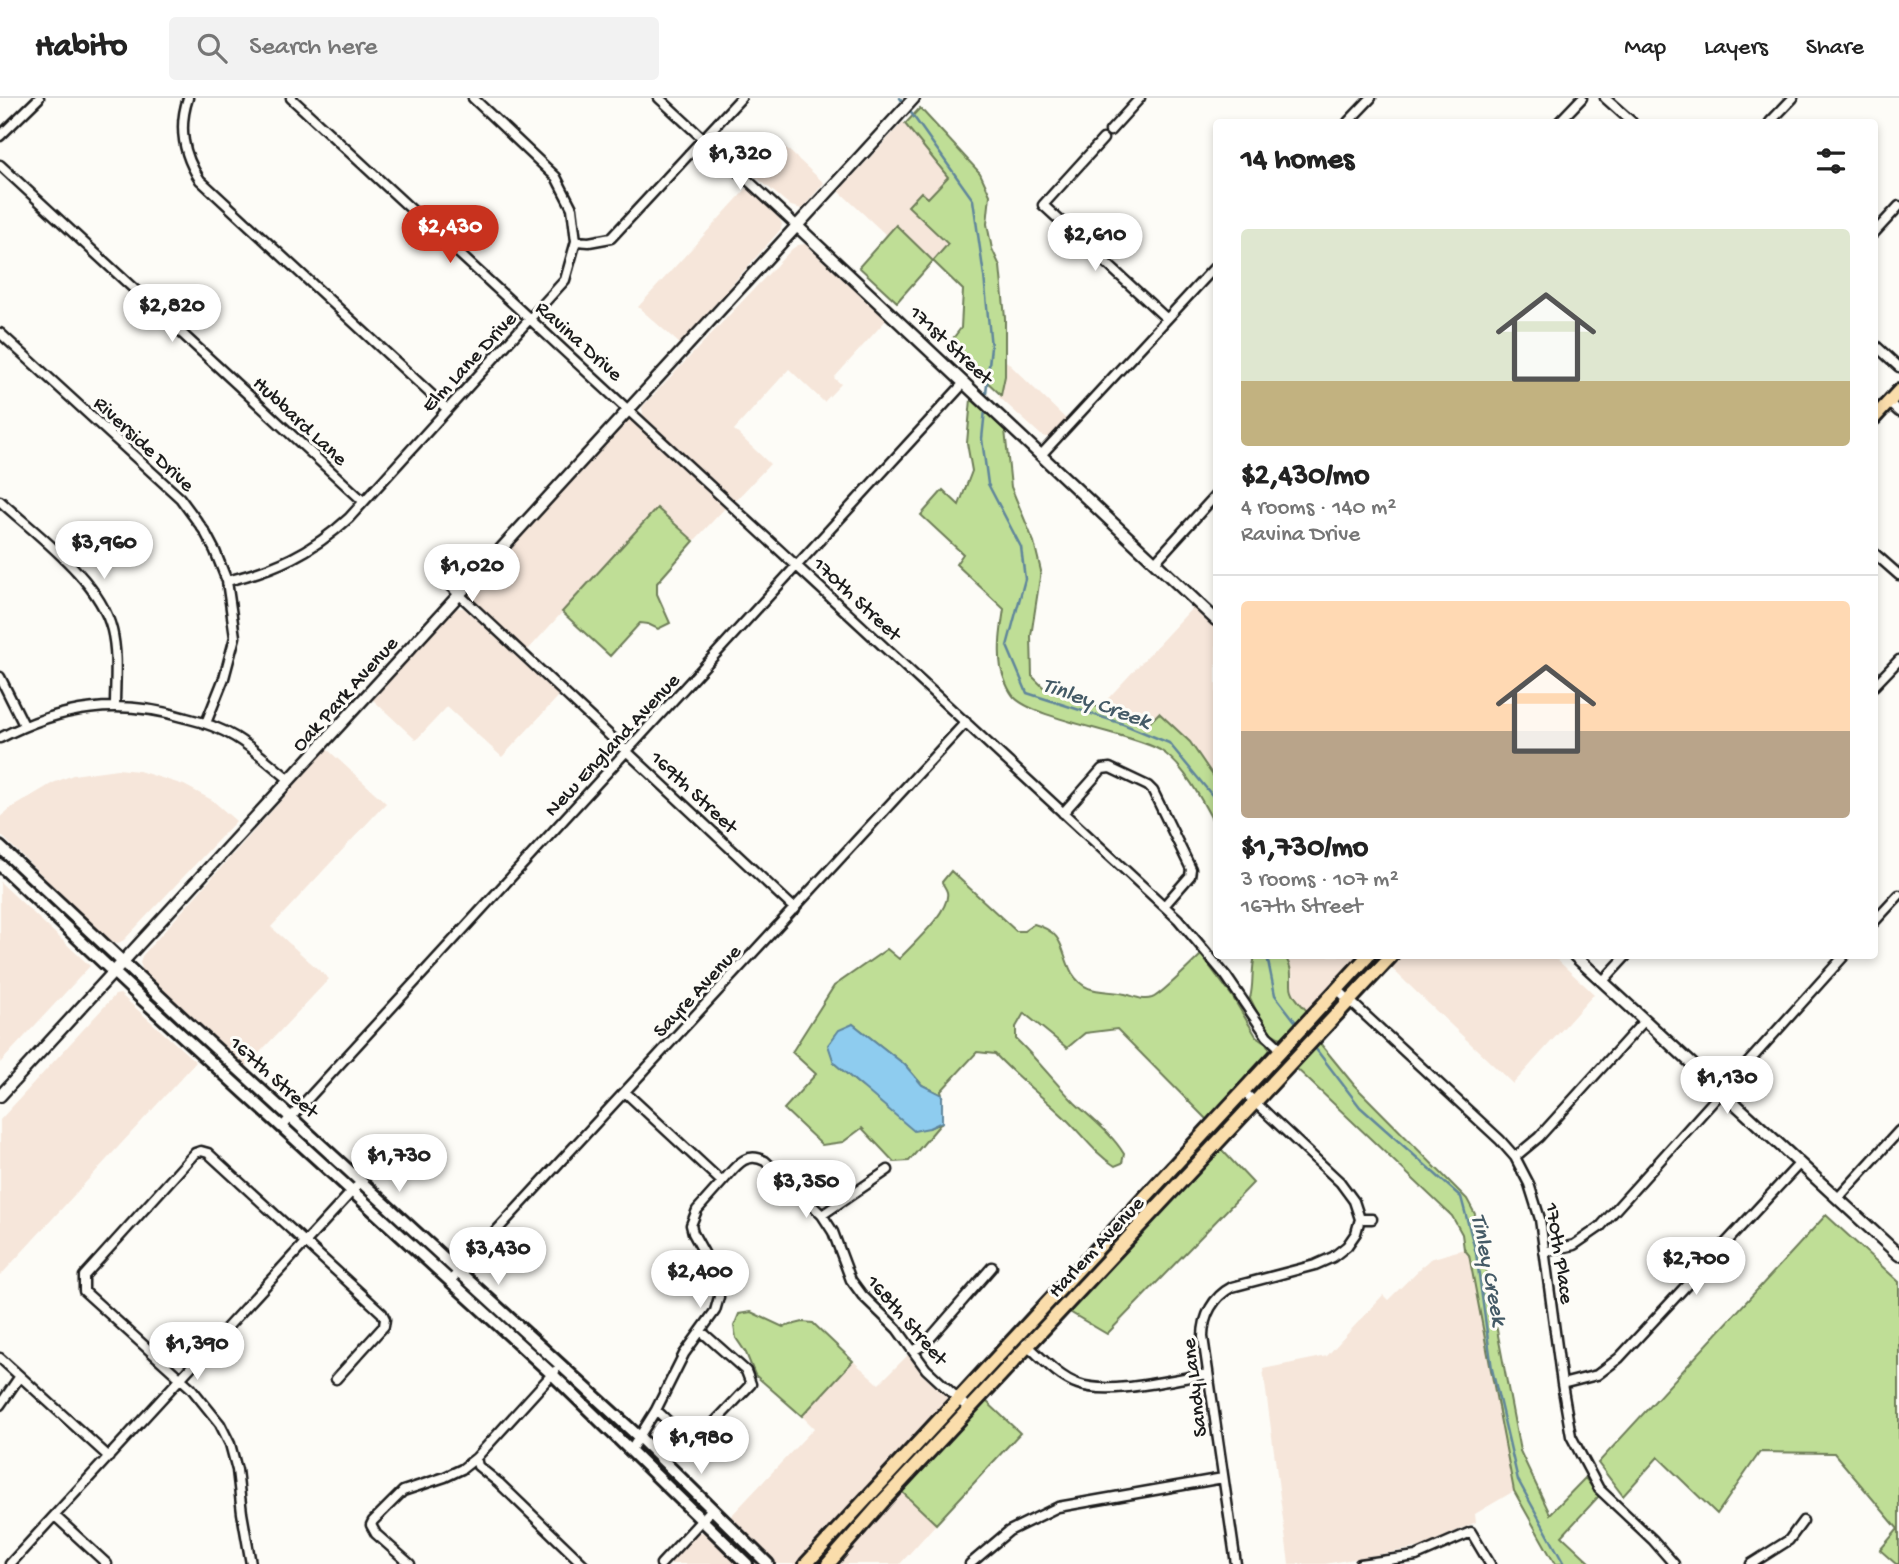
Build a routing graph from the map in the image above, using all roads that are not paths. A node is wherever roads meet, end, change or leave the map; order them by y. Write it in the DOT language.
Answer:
graph roads {
  1 [pos="39,98"];
  2 [pos="188,98"];
  3 [pos="291,98"];
  4 [pos="473,98"];
  5 [pos="659,98"];
  6 [pos="741,98"];
  7 [pos="914,98"];
  8 [pos="1140,98"];
  9 [pos="1371,98"];
  10 [pos="1581,98"];
  11 [pos="1605,98"];
  12 [pos="1793,98"];
  13 [pos="1351,119"];
  14 [pos="1562,119"];
  15 [pos="1629,119"];
  16 [pos="1773,119"];
  17 [pos="1110,131"];
  18 [pos="0,136"];
  19 [pos="703,138"];
  20 [pos="1103,139"];
  21 [pos="0,165"];
  22 [pos="1899,206"];
  23 [pos="797,226"];
  24 [pos="1878,229"];
  25 [pos="576,241"];
  26 [pos="1213,271"];
  27 [pos="530,319"];
  28 [pos="1167,319"];
  29 [pos="0,333"];
  30 [pos="1878,348"];
  31 [pos="1899,367"];
  32 [pos="964,383"];
  33 [pos="1899,391"];
  34 [pos="1889,403"];
  35 [pos="447,409"];
  36 [pos="629,409"];
  37 [pos="1899,412"];
  38 [pos="1878,414"];
  39 [pos="1041,455"];
  40 [pos="1213,498"];
  41 [pos="0,501"];
  42 [pos="363,501"];
  43 [pos="1878,557"];
  44 [pos="1155,562"];
  45 [pos="797,565"];
  46 [pos="1899,575"];
  47 [pos="227,581"];
  48 [pos="448,584"];
  49 [pos="460,595"];
  50 [pos="1213,617"];
  51 [pos="1899,660"];
  52 [pos="0,677"];
  53 [pos="1878,682"];
  54 [pos="115,706"];
  55 [pos="966,722"];
  56 [pos="206,723"];
  57 [pos="24,725"];
  58 [pos="0,738"];
  59 [pos="627,751"];
  60 [pos="290,780"];
  61 [pos="1063,813"];
  62 [pos="0,847"];
  63 [pos="0,865"];
  64 [pos="1899,895"];
  65 [pos="1164,906"];
  66 [pos="795,909"];
  67 [pos="1878,918"];
  68 [pos="1365,959"];
  69 [pos="1388,959"];
  70 [pos="1578,959"];
  71 [pos="1623,959"];
  72 [pos="1841,959"];
  73 [pos="123,963"];
  74 [pos="114,972"];
  75 [pos="1603,981"];
  76 [pos="1337,989"];
  77 [pos="1349,1000"];
  78 [pos="1645,1020"];
  79 [pos="1282,1049"];
  80 [pos="1243,1091"];
  81 [pos="1722,1091"];
  82 [pos="625,1092"];
  83 [pos="0,1096"];
  84 [pos="1255,1102"];
  85 [pos="291,1116"];
  86 [pos="282,1127"];
  87 [pos="1899,1131"];
  88 [pos="1515,1157"];
  89 [pos="1800,1163"];
  90 [pos="888,1170"];
  91 [pos="361,1181"];
  92 [pos="722,1182"];
  93 [pos="352,1191"];
  94 [pos="1838,1198"];
  95 [pos="822,1215"];
  96 [pos="1360,1219"];
  97 [pos="1372,1219"];
  98 [pos="305,1242"];
  99 [pos="1544,1252"];
  100 [pos="1899,1255"];
  101 [pos="992,1267"];
  102 [pos="459,1272"];
  103 [pos="450,1282"];
  104 [pos="701,1331"];
  105 [pos="1016,1335"];
  106 [pos="1028,1346"];
  107 [pos="913,1351"];
  108 [pos="0,1358"];
  109 [pos="561,1365"];
  110 [pos="552,1374"];
  111 [pos="1207,1374"];
  112 [pos="20,1376"];
  113 [pos="181,1379"];
  114 [pos="336,1379"];
  115 [pos="1562,1384"];
  116 [pos="957,1399"];
  117 [pos="0,1405"];
  118 [pos="969,1409"];
  119 [pos="656,1410"];
  120 [pos="639,1437"];
  121 [pos="631,1450"];
  122 [pos="109,1457"];
  123 [pos="475,1458"];
  124 [pos="1223,1478"];
  125 [pos="712,1509"];
  126 [pos="55,1516"];
  127 [pos="703,1518"];
  128 [pos="1803,1521"];
  129 [pos="10,1564"];
  130 [pos="107,1564"];
  131 [pos="251,1564"];
  132 [pos="410,1564"];
  133 [pos="583,1564"];
  134 [pos="661,1564"];
  135 [pos="747,1564"];
  136 [pos="768,1564"];
  137 [pos="806,1564"];
  138 [pos="828,1564"];
  139 [pos="970,1564"];
  140 [pos="1236,1564"];
  141 [pos="1360,1564"];
  142 [pos="1490,1564"];
  143 [pos="1674,1564"];
  144 [pos="1751,1564"];
  1 -- 18 [label="street"];
  2 -- 35 [label="street"];
  3 -- 27 [label="street, Ravina Drive"];
  4 -- 25 [label="street"];
  5 -- 19 [label="street, 171st Street"];
  6 -- 19 [label="street"];
  7 -- 23 [label="street, Oak Park Avenue"];
  8 -- 17 [label="street"];
  9 -- 13 [label="street"];
  10 -- 14 [label="street"];
  11 -- 15 [label="street"];
  12 -- 16 [label="street"];
  19 -- 23 [label="street, 171st Street"];
  19 -- 25 [label="street"];
  20 -- 28 [label="street"];
  21 -- 42 [label="street, Hubbard Lane"];
  22 -- 24 [label="street"];
  23 -- 32 [label="street, 171st Street"];
  23 -- 36 [label="street, Oak Park Avenue"];
  25 -- 27 [label="street, Elm Lane Drive"];
  26 -- 28 [label="street"];
  27 -- 35 [label="street, Elm Lane Drive"];
  27 -- 36 [label="street, Ravina Drive"];
  28 -- 39 [label="street"];
  29 -- 47 [label="street, Riverside Drive"];
  30 -- 31 [label="street"];
  32 -- 39 [label="street, 171st Street"];
  32 -- 45 [label="street, New England Avenue"];
  33 -- 34 [label="main road"];
  34 -- 37 [label="street"];
  34 -- 38 [label="main road"];
  35 -- 42 [label="street, Elm Lane Drive"];
  36 -- 45 [label="street, 170th Street"];
  36 -- 49 [label="street, Oak Park Avenue"];
  39 -- 44 [label="street, 171st Street"];
  40 -- 44 [label="street"];
  41 -- 54 [label="street"];
  42 -- 47 [label="street, Elm Lane Drive"];
  43 -- 46 [label="street"];
  44 -- 50 [label="street, 171st Street"];
  45 -- 55 [label="street, 170th Street"];
  45 -- 59 [label="street, New England Avenue"];
  47 -- 56 [label="street, Riverside Drive"];
  48 -- 49 [label="street, 169th Street"];
  49 -- 59 [label="street, 169th Street"];
  49 -- 60 [label="street, Oak Park Avenue"];
  51 -- 53 [label="street"];
  52 -- 57 [label="street"];
  54 -- 56 [label="street"];
  54 -- 57 [label="street"];
  55 -- 61 [label="street, 170th Street"];
  55 -- 66 [label="street, Sayre Avenue"];
  56 -- 60 [label="street"];
  57 -- 58 [label="street"];
  59 -- 66 [label="street, 169th Street"];
  59 -- 85 [label="street, New England Avenue"];
  60 -- 73 [label="street, Oak Park Avenue"];
  61 -- 65 [label="street, 170th Street"];
  61 -- 65 [label="street"];
  62 -- 73 [label="main road, 167th Street"];
  63 -- 74 [label="main road, 167th Street"];
  64 -- 67 [label="street"];
  65 -- 79 [label="street, 170th Street"];
  66 -- 82 [label="street, Sayre Avenue"];
  68 -- 76 [label="main road, Harlem Avenue"];
  69 -- 77 [label="main road, Harlem Avenue"];
  70 -- 75 [label="street"];
  71 -- 75 [label="street"];
  72 -- 81 [label="street"];
  73 -- 74 [label="street, Oak Park Avenue"];
  73 -- 85 [label="main road, 167th Street"];
  74 -- 83 [label="street, Oak Park Avenue"];
  74 -- 86 [label="main road, 167th Street"];
  75 -- 78 [label="street"];
  76 -- 77 [label="street, 170th Place"];
  76 -- 79 [label="main road, Harlem Avenue"];
  77 -- 84 [label="main road, Harlem Avenue"];
  77 -- 88 [label="street, 170th Place"];
  78 -- 81 [label="street"];
  78 -- 88 [label="street"];
  79 -- 80 [label="main road, Harlem Avenue"];
  80 -- 84 [label="street"];
  80 -- 105 [label="main road, Harlem Avenue"];
  81 -- 89 [label="street"];
  81 -- 99 [label="street"];
  82 -- 92 [label="street"];
  82 -- 102 [label="street, Sayre Avenue"];
  84 -- 96 [label="street"];
  84 -- 106 [label="main road, Harlem Avenue"];
  85 -- 86 [label="street, New England Avenue"];
  85 -- 91 [label="main road, 167th Street"];
  86 -- 93 [label="main road, 167th Street"];
  87 -- 94 [label="street"];
  88 -- 99 [label="street, 170th Place"];
  89 -- 94 [label="street"];
  89 -- 115 [label="street"];
  90 -- 95 [label="street"];
  91 -- 93 [label="street"];
  91 -- 102 [label="main road, 167th Street"];
  92 -- 95 [label="street, 168th Street"];
  92 -- 104 [label="street"];
  93 -- 98 [label="street"];
  93 -- 103 [label="main road, 167th Street"];
  94 -- 100 [label="street"];
  95 -- 107 [label="street, 168th Street"];
  96 -- 97 [label="street"];
  96 -- 111 [label="street, Sandy Lane"];
  98 -- 113 [label="street"];
  98 -- 113 [label="street"];
  98 -- 114 [label="street"];
  99 -- 115 [label="street, 170th Place"];
  101 -- 107 [label="street"];
  102 -- 103 [label="street, Sayre Avenue"];
  102 -- 109 [label="main road, 167th Street"];
  103 -- 110 [label="main road, 167th Street"];
  104 -- 119 [label="street"];
  104 -- 119 [label="street"];
  105 -- 106 [label="street"];
  105 -- 116 [label="main road, Harlem Avenue"];
  106 -- 111 [label="street"];
  106 -- 118 [label="main road, Harlem Avenue"];
  107 -- 116 [label="street, 168th Street"];
  108 -- 112 [label="street"];
  109 -- 110 [label="street"];
  109 -- 120 [label="main road, 167th Street"];
  110 -- 121 [label="main road, 167th Street"];
  110 -- 123 [label="street"];
  111 -- 124 [label="street, Sandy Lane"];
  112 -- 117 [label="street"];
  112 -- 122 [label="street"];
  113 -- 122 [label="street"];
  113 -- 131 [label="street"];
  115 -- 143 [label="street, 170th Place"];
  116 -- 118 [label="street, 168th Street"];
  116 -- 137 [label="main road, Harlem Avenue"];
  118 -- 138 [label="main road, Harlem Avenue"];
  119 -- 120 [label="street"];
  120 -- 121 [label="street"];
  120 -- 125 [label="main road, 167th Street"];
  121 -- 127 [label="main road, 167th Street"];
  122 -- 126 [label="street"];
  123 -- 132 [label="street"];
  123 -- 133 [label="street"];
  124 -- 139 [label="street"];
  124 -- 140 [label="street, Sandy Lane"];
  125 -- 127 [label="street"];
  125 -- 136 [label="main road, 167th Street"];
  126 -- 129 [label="street"];
  126 -- 130 [label="street"];
  127 -- 134 [label="street"];
  127 -- 135 [label="main road, 167th Street"];
  128 -- 144 [label="street"];
  141 -- 142 [label="street"];
}
